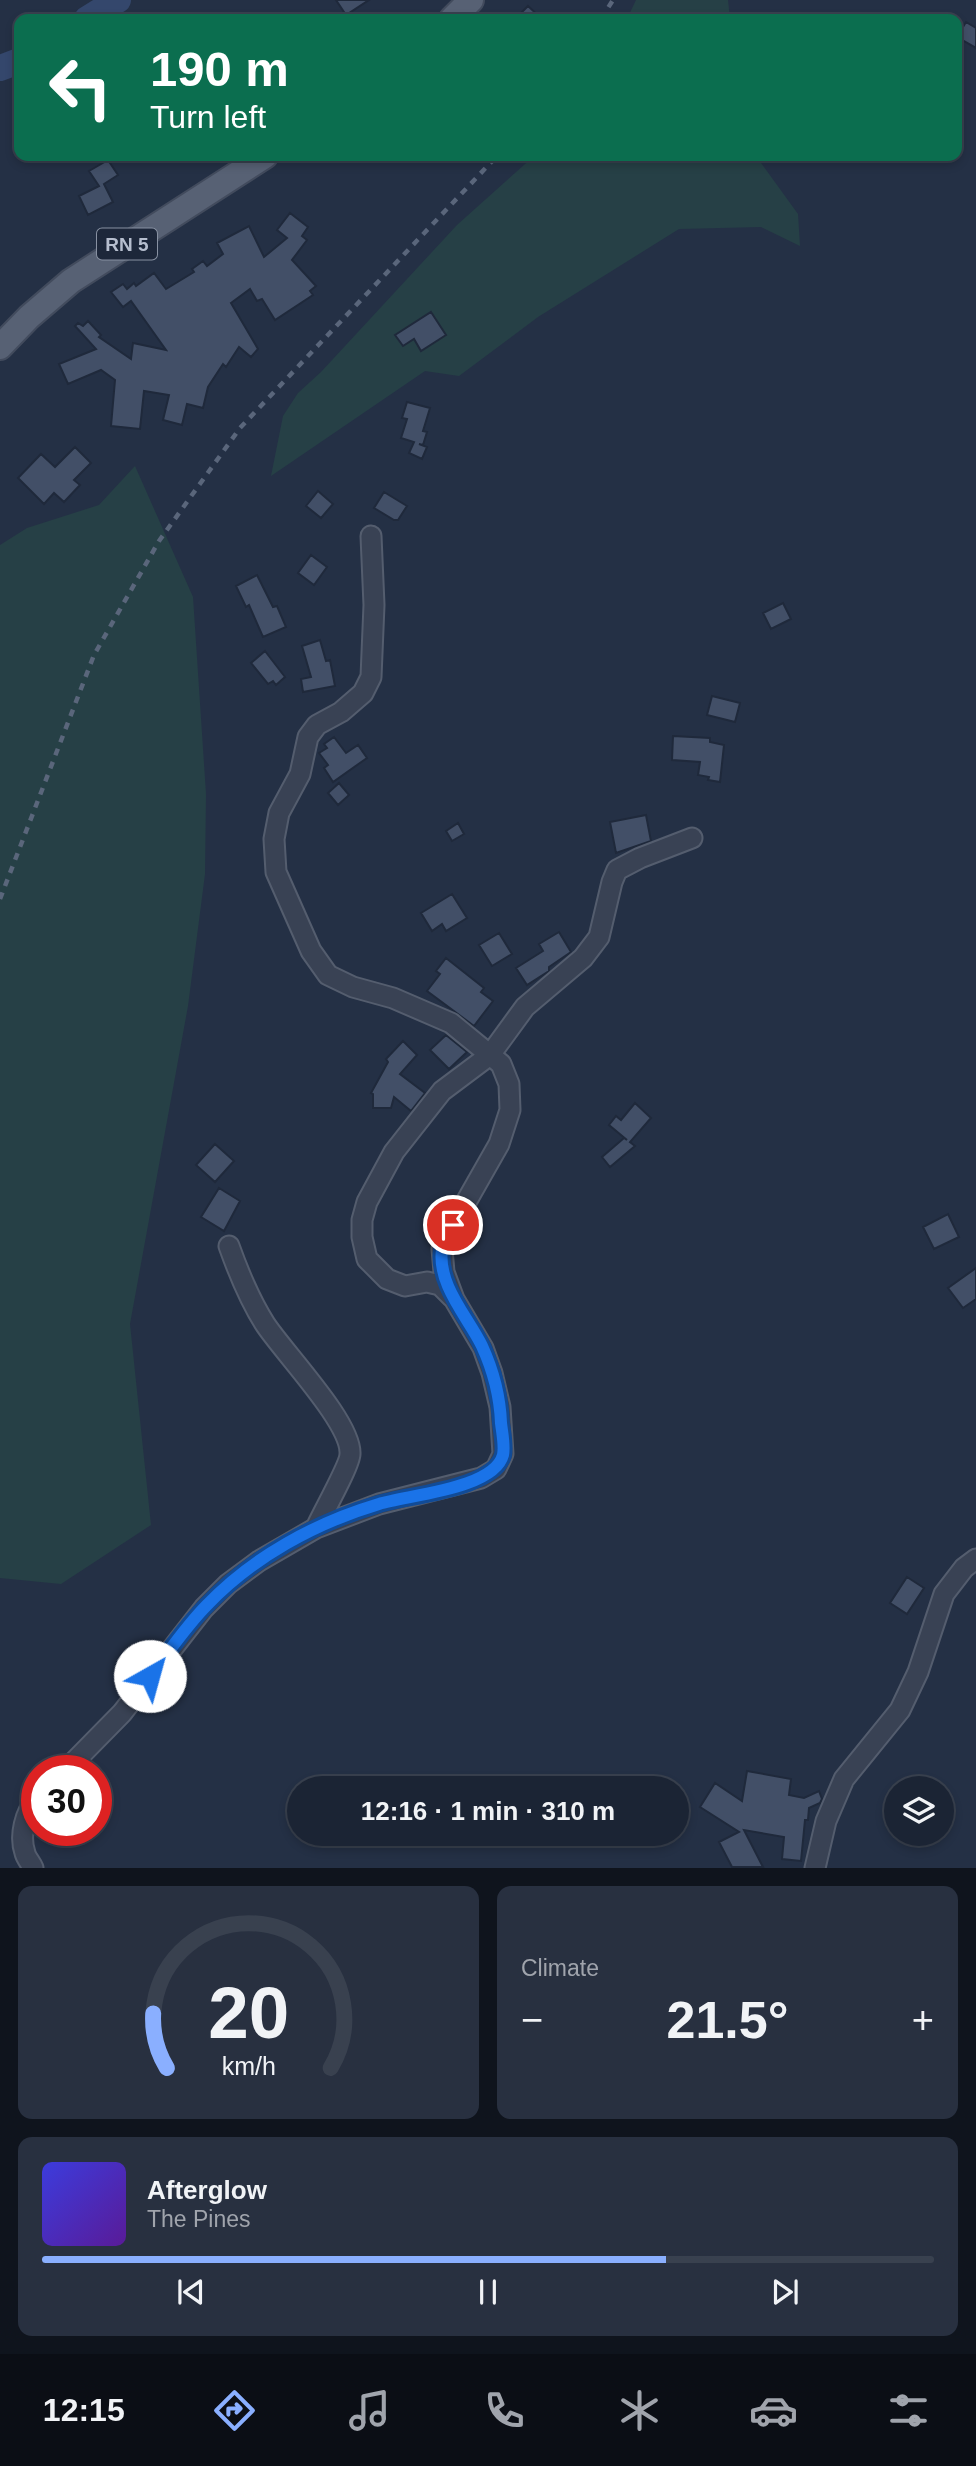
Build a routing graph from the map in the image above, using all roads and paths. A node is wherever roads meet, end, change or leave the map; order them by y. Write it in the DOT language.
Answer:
graph roads {
  1 [pos="471,0"];
  2 [pos="457,14"];
  3 [pos="257,161"];
  4 [pos="0,347"];
  5 [pos="372,536"];
  6 [pos="692,838"];
  7 [pos="490,1055"];
  8 [pos="229,1246"];
  9 [pos="454,1299"];
  10 [pos="316,1528"];
  11 [pos="976,1559"];
  12 [pos="81,1755"];
  13 [pos="24,1846"];
  14 [pos="33,1867"];
  15 [pos="815,1867"];
  1 -- 2 [label="main road"];
  3 -- 4 [label="main road, RN 5"];
  5 -- 7 [label="street"];
  6 -- 7 [label="street"];
  7 -- 9 [label="street"];
  7 -- 9 [label="street"];
  8 -- 10 [label="street"];
  9 -- 10 [label="street"];
  10 -- 12 [label="street"];
  11 -- 15 [label="street"];
  13 -- 14 [label="street"];
}
